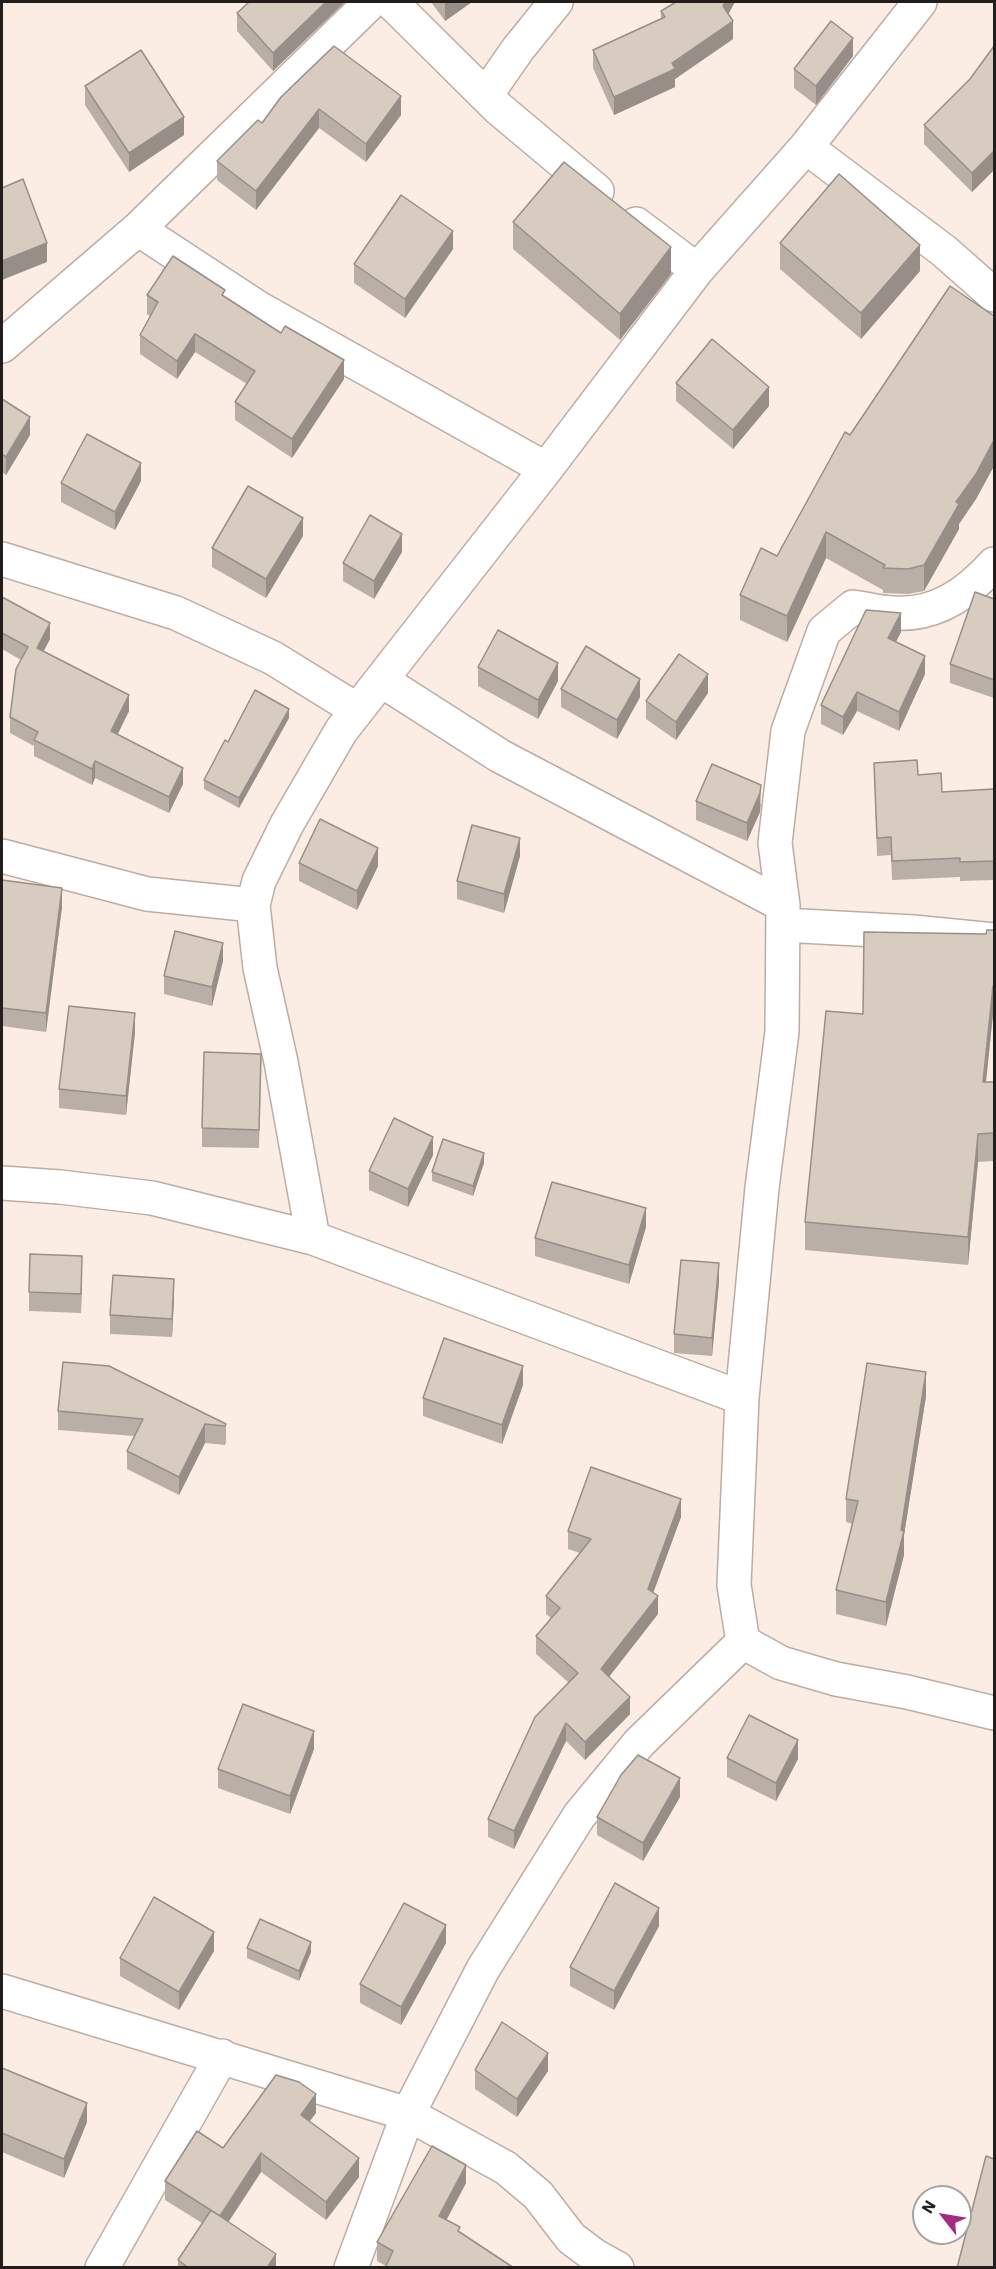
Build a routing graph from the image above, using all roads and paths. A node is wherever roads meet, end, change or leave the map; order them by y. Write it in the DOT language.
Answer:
graph roads {
  1 [pos="371,2"];
  2 [pos="391,2"];
  3 [pos="556,2"];
  4 [pos="920,2"];
  5 [pos="486,95"];
  6 [pos="806,147"];
  7 [pos="138,229"];
  8 [pos="697,270"];
  9 [pos="994,295"];
  10 [pos="2,346"];
  11 [pos="546,469"];
  12 [pos="2,559"];
  13 [pos="994,564"];
  14 [pos="381,681"];
  15 [pos="357,710"];
  16 [pos="2,856"];
  17 [pos="253,906"];
  18 [pos="783,915"];
  19 [pos="994,940"];
  20 [pos="2,1183"];
  21 [pos="313,1238"];
  22 [pos="742,1398"];
  23 [pos="743,1641"];
  24 [pos="994,1713"];
  25 [pos="2,1991"];
  26 [pos="222,2056"];
  27 [pos="408,2114"];
  28 [pos="102,2268"];
  29 [pos="351,2268"];
  30 [pos="616,2268"];
  1 -- 7 [label="street"];
  2 -- 5 [label="street"];
  3 -- 5 [label="street"];
  4 -- 6 [label="street"];
  5 -- 8 [label="street"];
  6 -- 8 [label="street"];
  6 -- 9 [label="street"];
  7 -- 10 [label="street"];
  7 -- 11 [label="street"];
  8 -- 11 [label="street"];
  11 -- 14 [label="street"];
  12 -- 15 [label="street"];
  13 -- 18 [label="street"];
  14 -- 15 [label="street"];
  14 -- 18 [label="street"];
  15 -- 17 [label="street"];
  16 -- 17 [label="street"];
  17 -- 21 [label="street"];
  18 -- 19 [label="street"];
  18 -- 22 [label="street"];
  20 -- 21 [label="street"];
  21 -- 22 [label="street"];
  22 -- 23 [label="street"];
  23 -- 24 [label="street"];
  23 -- 27 [label="street"];
  25 -- 26 [label="street"];
  26 -- 27 [label="street"];
  26 -- 28 [label="street"];
  27 -- 29 [label="street"];
  27 -- 30 [label="street"];
}
